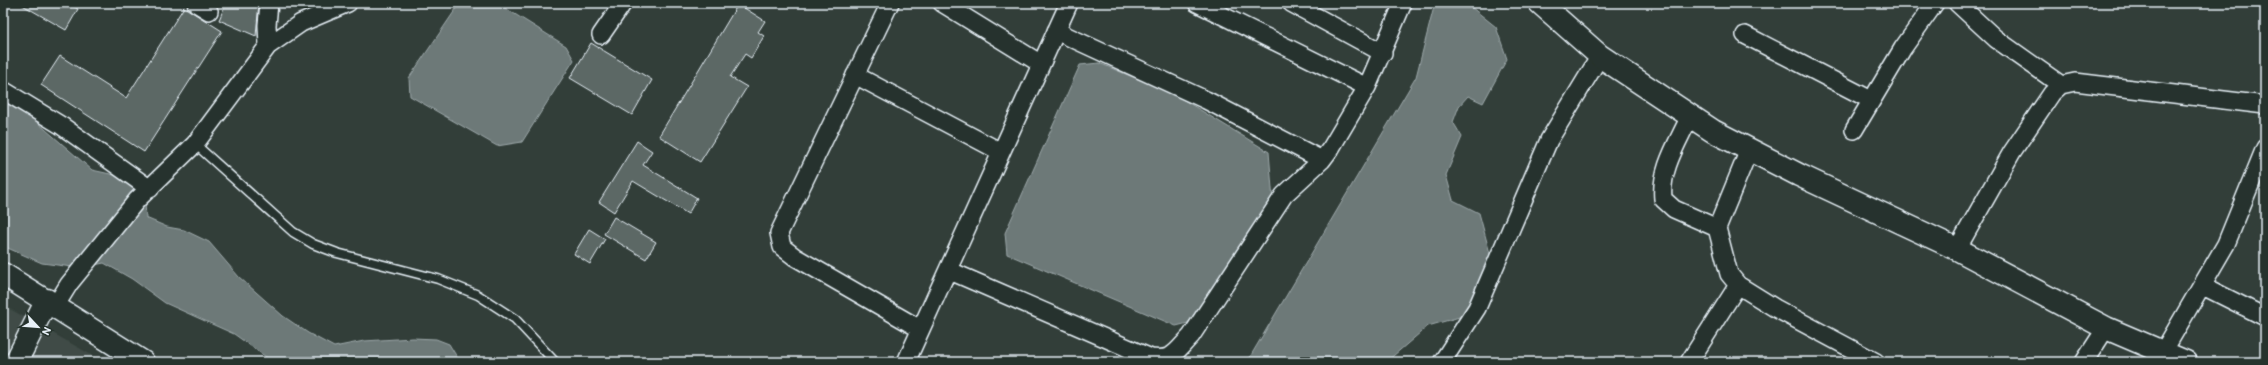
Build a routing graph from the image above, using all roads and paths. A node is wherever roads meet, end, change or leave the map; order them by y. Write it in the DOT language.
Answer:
graph roads {
  1 [pos="269,3"];
  2 [pos="348,3"];
  3 [pos="622,3"];
  4 [pos="890,3"];
  5 [pos="942,3"];
  6 [pos="1070,3"];
  7 [pos="1197,3"];
  8 [pos="1291,3"];
  9 [pos="1403,3"];
  10 [pos="1540,3"];
  11 [pos="1935,3"];
  12 [pos="1957,3"];
  13 [pos="1056,31"];
  14 [pos="601,35"];
  15 [pos="1745,35"];
  16 [pos="268,46"];
  17 [pos="1383,53"];
  18 [pos="1600,56"];
  19 [pos="1041,64"];
  20 [pos="855,75"];
  21 [pos="2061,84"];
  22 [pos="1367,88"];
  23 [pos="3,90"];
  24 [pos="1872,100"];
  25 [pos="2265,105"];
  26 [pos="1690,118"];
  27 [pos="1854,130"];
  28 [pos="195,144"];
  29 [pos="2265,148"];
  30 [pos="1749,150"];
  31 [pos="1001,152"];
  32 [pos="1322,160"];
  33 [pos="150,189"];
  34 [pos="1717,228"];
  35 [pos="1957,249"];
  36 [pos="948,270"];
  37 [pos="3,274"];
  38 [pos="1738,285"];
  39 [pos="2204,286"];
  40 [pos="51,303"];
  41 [pos="2265,317"];
  42 [pos="2106,328"];
  43 [pos="920,330"];
  44 [pos="2163,352"];
  45 [pos="1164,361"];
  46 [pos="16,362"];
  47 [pos="143,362"];
  48 [pos="555,362"];
  49 [pos="906,362"];
  50 [pos="1442,362"];
  51 [pos="1689,362"];
  52 [pos="1876,362"];
  53 [pos="2084,362"];
  54 [pos="2186,362"];
  1 -- 16 [label="street"];
  2 -- 16 [label="street"];
  3 -- 14 [label="street"];
  4 -- 20 [label="street"];
  5 -- 19 [label="street"];
  6 -- 13 [label="street"];
  7 -- 22 [label="street"];
  8 -- 17 [label="street"];
  9 -- 17 [label="street"];
  10 -- 18 [label="street"];
  11 -- 24 [label="street"];
  12 -- 21 [label="street"];
  13 -- 19 [label="street"];
  13 -- 32 [label="street"];
  15 -- 24 [label="street"];
  16 -- 28 [label="street"];
  17 -- 22 [label="street"];
  18 -- 26 [label="street"];
  18 -- 50 [label="street"];
  19 -- 31 [label="street"];
  20 -- 31 [label="street"];
  20 -- 43 [label="street"];
  21 -- 25 [label="street"];
  21 -- 35 [label="street"];
  22 -- 32 [label="street"];
  23 -- 33 [label="street"];
  24 -- 27 [label="street"];
  26 -- 30 [label="street"];
  26 -- 34 [label="street"];
  28 -- 33 [label="street"];
  28 -- 48 [label="lane"];
  29 -- 39 [label="street"];
  30 -- 34 [label="street"];
  30 -- 35 [label="street"];
  31 -- 36 [label="street"];
  32 -- 45 [label="street"];
  33 -- 40 [label="street"];
  34 -- 38 [label="street"];
  35 -- 42 [label="street"];
  36 -- 43 [label="street"];
  36 -- 45 [label="street"];
  37 -- 40 [label="street"];
  38 -- 51 [label="street"];
  38 -- 52 [label="street"];
  39 -- 41 [label="street"];
  39 -- 44 [label="street"];
  40 -- 46 [label="street"];
  40 -- 47 [label="street"];
  42 -- 44 [label="street"];
  42 -- 53 [label="street"];
  43 -- 49 [label="street"];
  44 -- 54 [label="street"];
}
